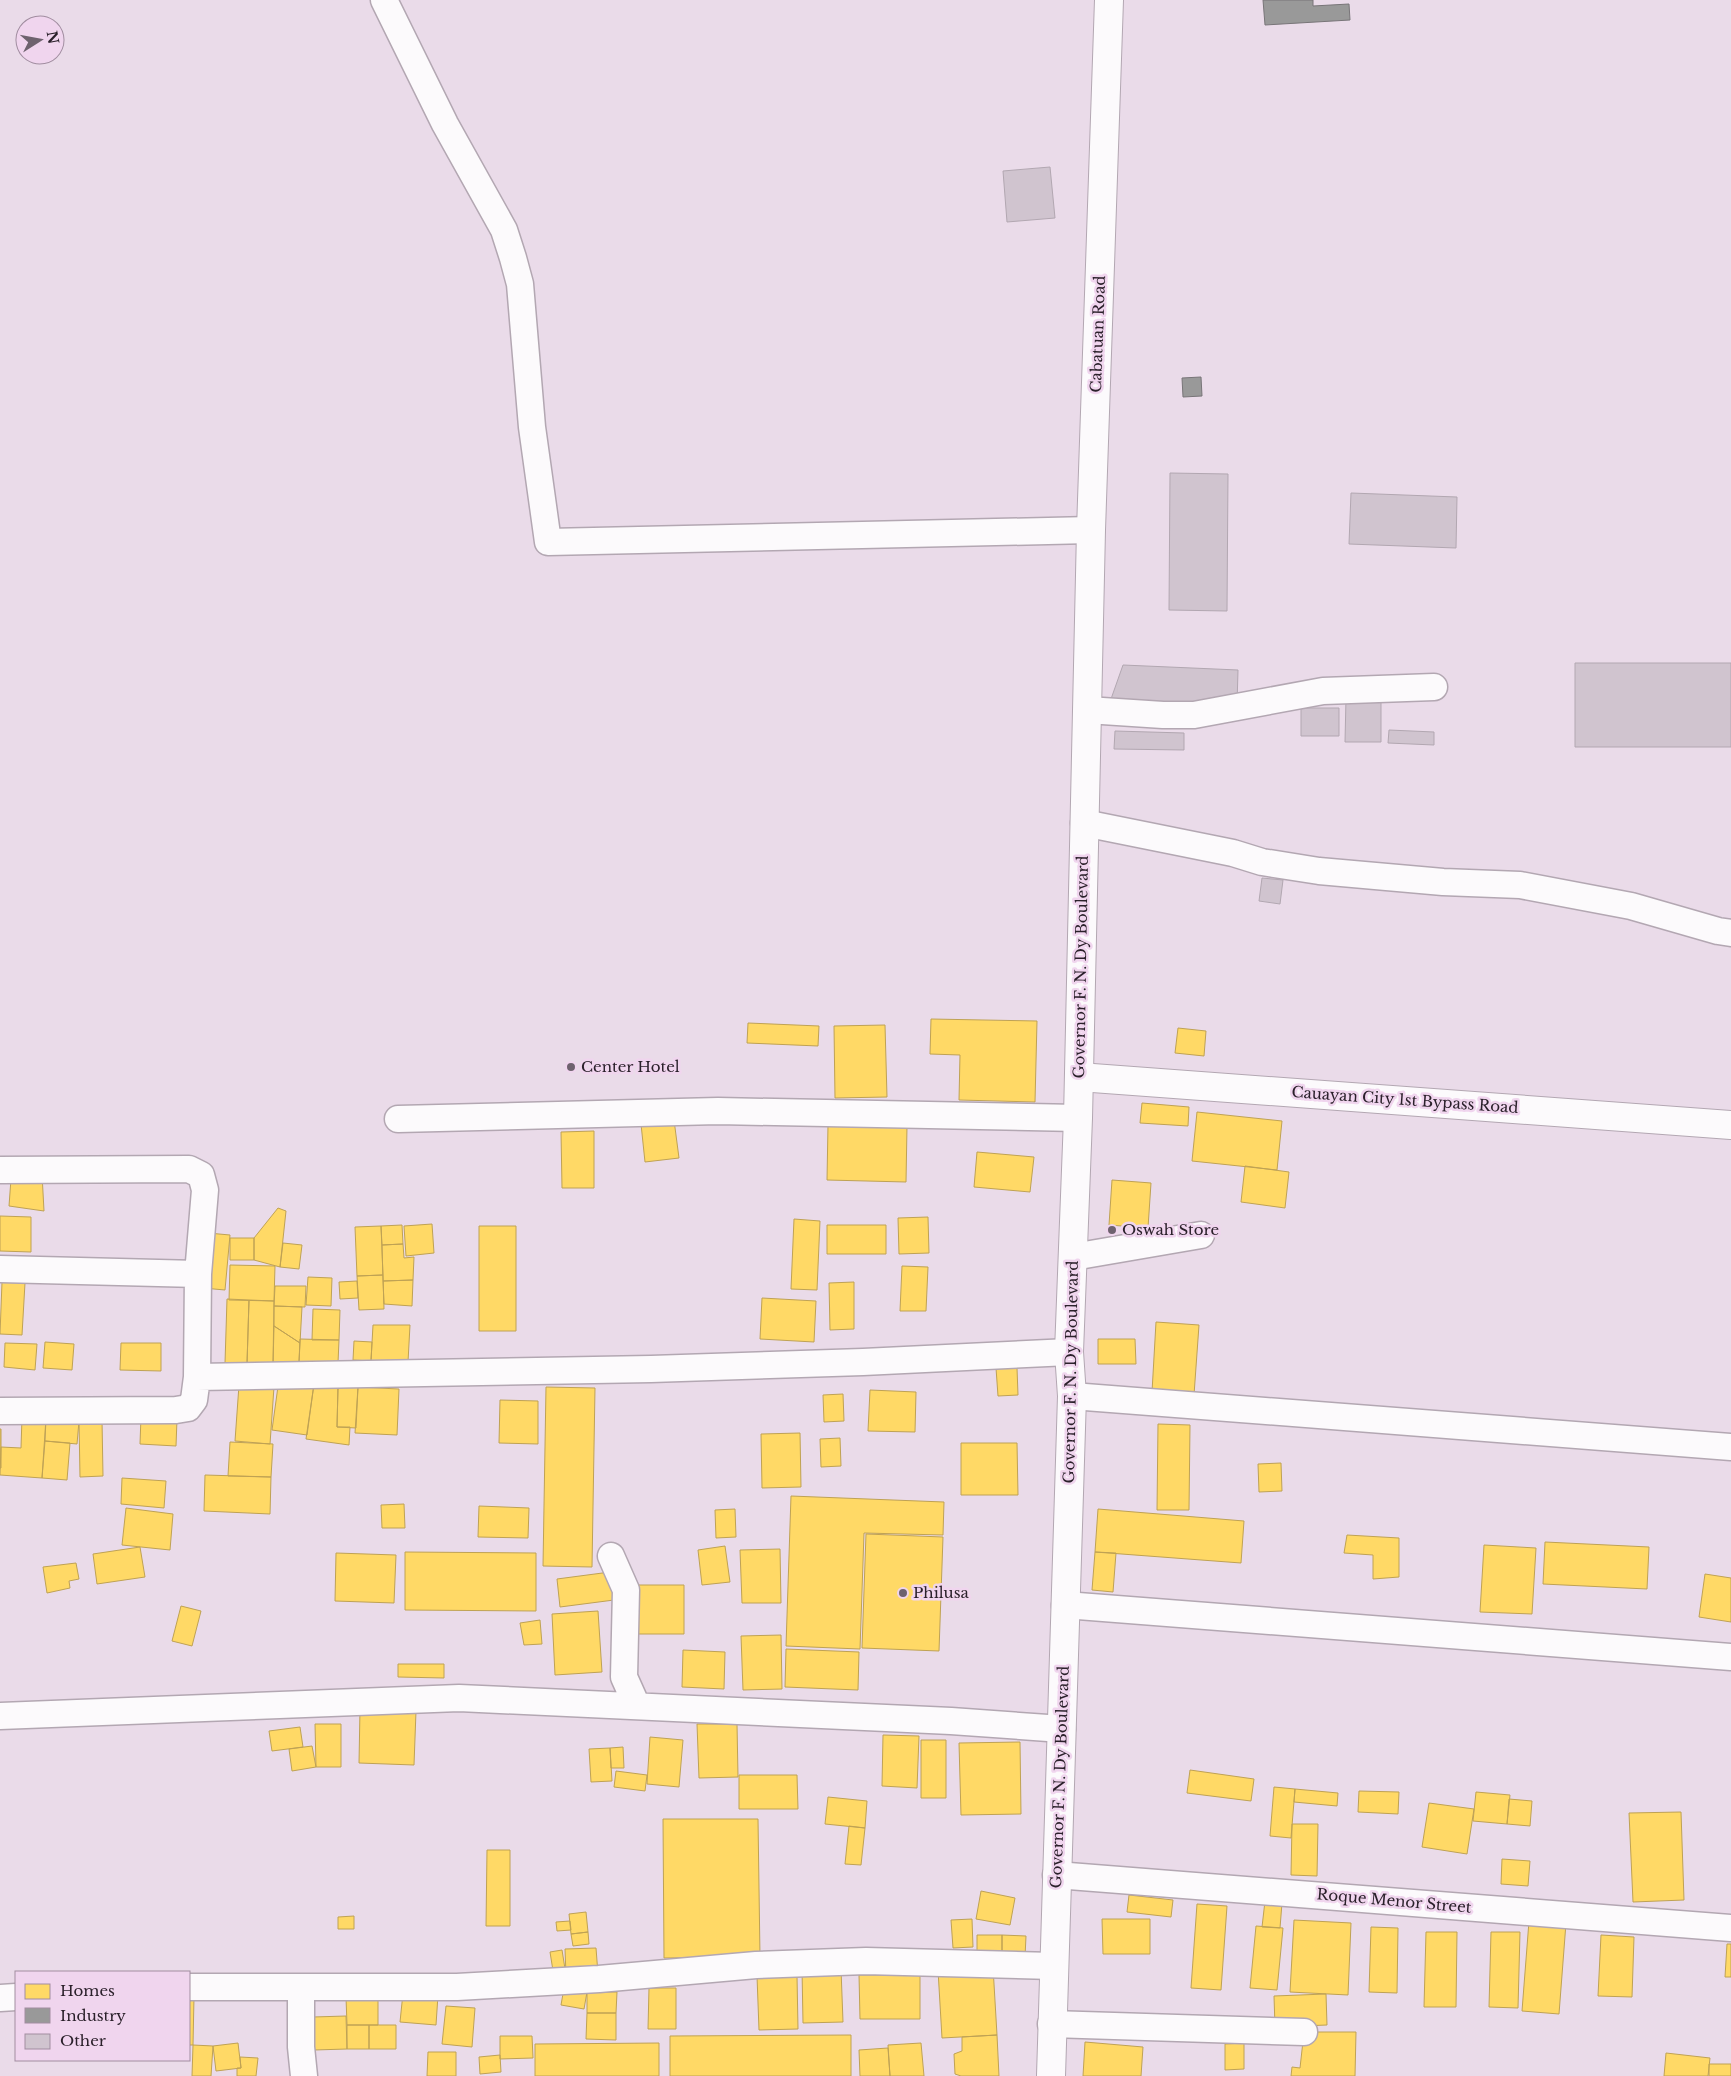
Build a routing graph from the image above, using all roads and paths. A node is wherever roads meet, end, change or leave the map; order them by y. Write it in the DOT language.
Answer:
graph roads {
  1 [pos="384,0"];
  2 [pos="1109,0"];
  3 [pos="1091,530"];
  4 [pos="1088,668"];
  5 [pos="1434,687"];
  6 [pos="1087,710"];
  7 [pos="1084,823"];
  8 [pos="1731,933"];
  9 [pos="1079,1077"];
  10 [pos="1078,1118"];
  11 [pos="398,1119"];
  12 [pos="1731,1125"];
  13 [pos="0,1170"];
  14 [pos="1202,1235"];
  15 [pos="1073,1256"];
  16 [pos="0,1269"];
  17 [pos="198,1274"];
  18 [pos="1069,1352"];
  19 [pos="196,1376"];
  20 [pos="1072,1396"];
  21 [pos="0,1411"];
  22 [pos="1731,1447"];
  23 [pos="612,1556"];
  24 [pos="1065,1605"];
  25 [pos="1731,1657"];
  26 [pos="637,1706"];
  27 [pos="0,1716"];
  28 [pos="1062,1730"];
  29 [pos="1056,1876"];
  30 [pos="1731,1928"];
  31 [pos="1053,1966"];
  32 [pos="190,1987"];
  33 [pos="301,1987"];
  34 [pos="15,1997"];
  35 [pos="0,1998"];
  36 [pos="1051,2024"];
  37 [pos="1304,2032"];
  38 [pos="304,2076"];
  39 [pos="1050,2076"];
  1 -- 3 [label="street"];
  2 -- 3 [label="main road, Cabatuan Road"];
  3 -- 4 [label="main road, Cabatuan Road"];
  4 -- 6 [label="main road, Governor F. N. Dy Boulevard"];
  5 -- 6 [label="street"];
  6 -- 7 [label="main road, Governor F. N. Dy Boulevard"];
  7 -- 8 [label="street"];
  7 -- 9 [label="main road, Governor F. N. Dy Boulevard"];
  9 -- 10 [label="main road, Governor F. N. Dy Boulevard"];
  9 -- 12 [label="main road, Cauayan City 1st Bypass Road"];
  10 -- 11 [label="street"];
  10 -- 15 [label="main road, Governor F. N. Dy Boulevard"];
  13 -- 17 [label="street"];
  14 -- 15 [label="street"];
  15 -- 18 [label="main road, Governor F. N. Dy Boulevard"];
  16 -- 17 [label="street"];
  17 -- 19 [label="street"];
  18 -- 19 [label="street"];
  18 -- 20 [label="main road, Governor F. N. Dy Boulevard"];
  19 -- 21 [label="street"];
  20 -- 22 [label="street"];
  20 -- 24 [label="main road, Governor F. N. Dy Boulevard"];
  23 -- 26 [label="street"];
  24 -- 25 [label="street"];
  24 -- 28 [label="main road, Governor F. N. Dy Boulevard"];
  26 -- 27 [label="street"];
  26 -- 28 [label="street"];
  28 -- 29 [label="main road, Governor F. N. Dy Boulevard"];
  29 -- 30 [label="street, Roque Menor Street"];
  29 -- 31 [label="main road, Governor F. N. Dy Boulevard"];
  31 -- 33 [label="street"];
  31 -- 36 [label="main road, Governor F. N. Dy Boulevard"];
  32 -- 33 [label="street"];
  33 -- 38 [label="street"];
  34 -- 35 [label="street"];
  36 -- 37 [label="street"];
  36 -- 39 [label="main road, Governor F. N. Dy Boulevard"];
}
